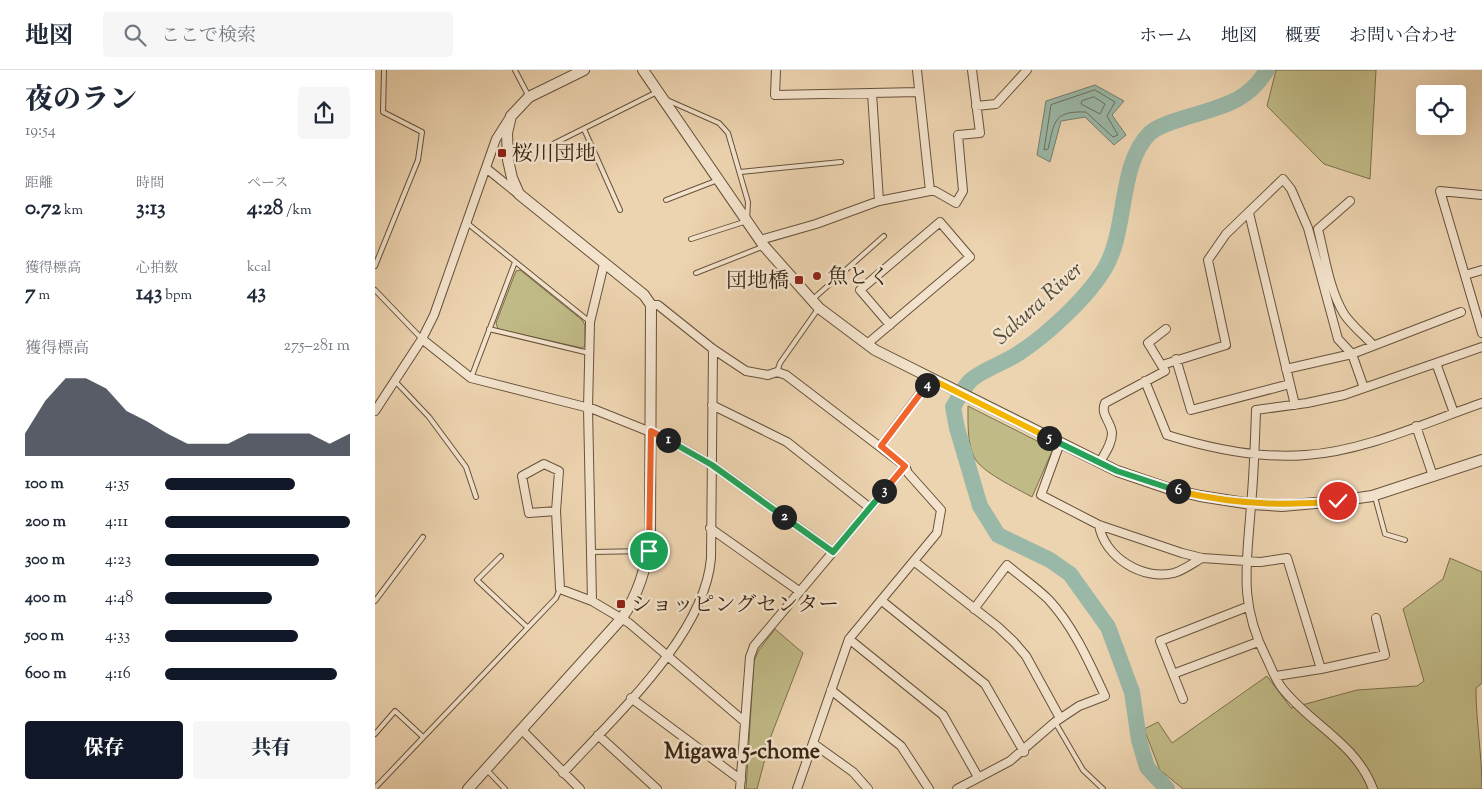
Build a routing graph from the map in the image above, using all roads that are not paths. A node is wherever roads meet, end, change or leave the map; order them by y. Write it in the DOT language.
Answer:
graph roads {
  1 [pos="384,70"];
  2 [pos="515,70"];
  3 [pos="584,70"];
  4 [pos="643,70"];
  5 [pos="776,70"];
  6 [pos="917,70"];
  7 [pos="972,70"];
  8 [pos="1027,70"];
  9 [pos="919,92"];
  10 [pos="872,93"];
  11 [pos="660,95"];
  12 [pos="529,97"];
  13 [pos="976,106"];
  14 [pos="511,116"];
  15 [pos="584,129"];
  16 [pos="545,148"];
  17 [pos="841,162"];
  18 [pos="485,168"];
  19 [pos="741,172"];
  20 [pos="718,180"];
  21 [pos="930,191"];
  22 [pos="519,194"];
  23 [pos="1482,195"];
  24 [pos="666,200"];
  25 [pos="1350,200"];
  26 [pos="879,201"];
  27 [pos="620,210"];
  28 [pos="1249,212"];
  29 [pos="465,222"];
  30 [pos="747,222"];
  31 [pos="884,236"];
  32 [pos="691,239"];
  33 [pos="762,243"];
  34 [pos="515,262"];
  35 [pos="604,264"];
  36 [pos="375,266"];
  37 [pos="1482,270"];
  38 [pos="696,274"];
  39 [pos="1465,275"];
  40 [pos="375,290"];
  41 [pos="815,304"];
  42 [pos="651,306"];
  43 [pos="1461,312"];
  44 [pos="590,322"];
  45 [pos="890,325"];
  46 [pos="489,329"];
  47 [pos="1166,329"];
  48 [pos="1482,333"];
  49 [pos="422,339"];
  50 [pos="867,344"];
  51 [pos="1373,345"];
  52 [pos="1482,347"];
  53 [pos="713,349"];
  54 [pos="589,353"];
  55 [pos="1352,354"];
  56 [pos="1176,359"];
  57 [pos="1436,363"];
  58 [pos="1162,364"];
  59 [pos="1286,369"];
  60 [pos="777,372"];
  61 [pos="471,378"];
  62 [pos="931,379"];
  63 [pos="395,381"];
  64 [pos="1145,381"];
  65 [pos="1290,384"];
  66 [pos="1364,388"];
  67 [pos="1482,403"];
  68 [pos="713,405"];
  69 [pos="1295,405"];
  70 [pos="589,408"];
  71 [pos="375,411"];
  72 [pos="1454,413"];
  73 [pos="1416,426"];
  74 [pos="651,431"];
  75 [pos="1060,443"];
  76 [pos="881,446"];
  77 [pos="1254,454"];
  78 [pos="1482,460"];
  79 [pos="1101,462"];
  80 [pos="712,465"];
  81 [pos="905,466"];
  82 [pos="1433,476"];
  83 [pos="1374,495"];
  84 [pos="475,497"];
  85 [pos="1251,504"];
  86 [pos="870,508"];
  87 [pos="557,512"];
  88 [pos="1099,526"];
  89 [pos="710,528"];
  90 [pos="423,538"];
  91 [pos="1405,540"];
  92 [pos="649,551"];
  93 [pos="592,552"];
  94 [pos="833,552"];
  95 [pos="501,556"];
  96 [pos="1202,558"];
  97 [pos="915,562"];
  98 [pos="1246,562"];
  99 [pos="560,589"];
  100 [pos="799,592"];
  101 [pos="375,601"];
  102 [pos="592,601"];
  103 [pos="881,601"];
  104 [pos="1247,607"];
  105 [pos="974,609"];
  106 [pos="622,618"];
  107 [pos="1376,618"];
  108 [pos="527,626"];
  109 [pos="849,640"];
  110 [pos="1258,642"];
  111 [pos="667,657"];
  112 [pos="1321,669"];
  113 [pos="1173,674"];
  114 [pos="1275,676"];
  115 [pos="831,690"];
  116 [pos="631,698"];
  117 [pos="1183,699"];
  118 [pos="1058,720"];
  119 [pos="745,722"];
  120 [pos="522,730"];
  121 [pos="375,734"];
  122 [pos="598,735"];
  123 [pos="423,737"];
  124 [pos="814,744"];
  125 [pos="1024,752"];
  126 [pos="486,769"];
  127 [pos="563,773"];
  128 [pos="978,777"];
  129 [pos="741,780"];
  130 [pos="375,788"];
  131 [pos="468,789"];
  132 [pos="505,789"];
  133 [pos="579,789"];
  134 [pos="657,789"];
  135 [pos="740,789"];
  136 [pos="797,789"];
  137 [pos="868,789"];
  138 [pos="929,789"];
  139 [pos="957,789"];
  140 [pos="1103,789"];
  141 [pos="1373,789"];
  1 -- 36 [label="lane"];
  2 -- 12 [label="lane"];
  3 -- 12 [label="street"];
  4 -- 11 [label="street"];
  5 -- 10 [label="street"];
  6 -- 9 [label="street"];
  7 -- 13 [label="street"];
  8 -- 13 [label="street"];
  9 -- 10 [label="street"];
  9 -- 21 [label="street"];
  10 -- 26 [label="street"];
  11 -- 15 [label="lane"];
  11 -- 19 [label="lane"];
  11 -- 20 [label="street"];
  12 -- 14 [label="street"];
  13 -- 21 [label="street"];
  14 -- 18 [label="street"];
  14 -- 22 [label="street"];
  15 -- 16 [label="lane"];
  15 -- 27 [label="lane"];
  17 -- 19 [label="lane"];
  18 -- 22 [label="street"];
  18 -- 29 [label="street"];
  19 -- 30 [label="lane"];
  20 -- 24 [label="lane"];
  20 -- 30 [label="street"];
  21 -- 26 [label="street"];
  22 -- 35 [label="street"];
  23 -- 39 [label="street"];
  25 -- 51 [label="street"];
  26 -- 33 [label="street"];
  28 -- 55 [label="street"];
  28 -- 56 [label="street"];
  28 -- 59 [label="street"];
  29 -- 34 [label="lane"];
  29 -- 49 [label="street"];
  30 -- 32 [label="lane"];
  30 -- 33 [label="street"];
  31 -- 41 [label="lane"];
  33 -- 38 [label="lane"];
  33 -- 41 [label="street"];
  34 -- 44 [label="lane"];
  34 -- 46 [label="lane"];
  35 -- 42 [label="street"];
  35 -- 44 [label="street"];
  37 -- 39 [label="street"];
  39 -- 48 [label="street"];
  40 -- 49 [label="lane"];
  41 -- 50 [label="street"];
  41 -- 60 [label="lane"];
  42 -- 53 [label="street"];
  42 -- 74 [label="street"];
  43 -- 51 [label="street"];
  44 -- 54 [label="street"];
  45 -- 45 [label="street"];
  45 -- 50 [label="street"];
  46 -- 54 [label="lane"];
  46 -- 61 [label="lane"];
  47 -- 58 [label="street"];
  49 -- 61 [label="street"];
  49 -- 63 [label="street"];
  50 -- 62 [label="street"];
  51 -- 55 [label="street"];
  52 -- 57 [label="street"];
  53 -- 60 [label="street"];
  53 -- 68 [label="street"];
  54 -- 70 [label="street"];
  55 -- 59 [label="street"];
  55 -- 66 [label="street"];
  56 -- 58 [label="street"];
  56 -- 65 [label="street"];
  57 -- 66 [label="street"];
  57 -- 72 [label="street"];
  58 -- 64 [label="street"];
  59 -- 65 [label="street"];
  60 -- 76 [label="street"];
  61 -- 70 [label="street"];
  62 -- 75 [label="street"];
  62 -- 76 [label="street"];
  63 -- 71 [label="street"];
  63 -- 84 [label="lane"];
  64 -- 77 [label="street"];
  64 -- 79 [label="street"];
  65 -- 69 [label="street"];
  66 -- 69 [label="street"];
  67 -- 72 [label="street"];
  68 -- 80 [label="street"];
  68 -- 86 [label="street"];
  69 -- 77 [label="street"];
  70 -- 74 [label="street"];
  70 -- 93 [label="street"];
  72 -- 73 [label="street"];
  73 -- 77 [label="street"];
  73 -- 82 [label="street"];
  74 -- 80 [label="street"];
  74 -- 92 [label="street"];
  75 -- 79 [label="street"];
  75 -- 88 [label="street"];
  76 -- 81 [label="street"];
  77 -- 85 [label="street"];
  78 -- 82 [label="street"];
  79 -- 85 [label="street"];
  80 -- 89 [label="street"];
  80 -- 94 [label="street"];
  81 -- 86 [label="street"];
  81 -- 97 [label="street"];
  82 -- 83 [label="street"];
  83 -- 85 [label="street"];
  83 -- 91 [label="lane"];
  85 -- 98 [label="street"];
  86 -- 94 [label="street"];
  87 -- 87 [label="street"];
  87 -- 99 [label="street"];
  88 -- 96 [label="street"];
  88 -- 96 [label="street"];
  89 -- 100 [label="street"];
  89 -- 111 [label="street"];
  90 -- 101 [label="lane"];
  92 -- 93 [label="lane"];
  92 -- 106 [label="street"];
  93 -- 102 [label="street"];
  94 -- 100 [label="street"];
  95 -- 108 [label="lane"];
  96 -- 98 [label="street"];
  97 -- 103 [label="street"];
  97 -- 105 [label="street"];
  98 -- 104 [label="street"];
  98 -- 112 [label="street"];
  99 -- 102 [label="street"];
  99 -- 108 [label="lane"];
  100 -- 119 [label="street"];
  102 -- 106 [label="street"];
  103 -- 109 [label="street"];
  103 -- 125 [label="street"];
  104 -- 110 [label="street"];
  104 -- 113 [label="street"];
  105 -- 118 [label="street"];
  105 -- 118 [label="street"];
  106 -- 111 [label="street"];
  106 -- 120 [label="street"];
  107 -- 112 [label="street"];
  108 -- 123 [label="lane"];
  109 -- 115 [label="street"];
  109 -- 128 [label="street"];
  110 -- 113 [label="street"];
  110 -- 114 [label="street"];
  111 -- 116 [label="street"];
  111 -- 119 [label="street"];
  112 -- 114 [label="street"];
  113 -- 117 [label="street"];
  114 -- 141 [label="street"];
  115 -- 124 [label="street"];
  115 -- 138 [label="street"];
  116 -- 122 [label="street"];
  116 -- 129 [label="street"];
  118 -- 125 [label="street"];
  118 -- 140 [label="lane"];
  119 -- 129 [label="street"];
  120 -- 126 [label="street"];
  120 -- 127 [label="street"];
  121 -- 123 [label="lane"];
  122 -- 127 [label="street"];
  122 -- 134 [label="street"];
  123 -- 130 [label="lane"];
  124 -- 136 [label="street"];
  124 -- 137 [label="street"];
  125 -- 128 [label="street"];
  126 -- 131 [label="street"];
  126 -- 132 [label="lane"];
  127 -- 133 [label="street"];
  128 -- 139 [label="street"];
  129 -- 135 [label="street"];
}
